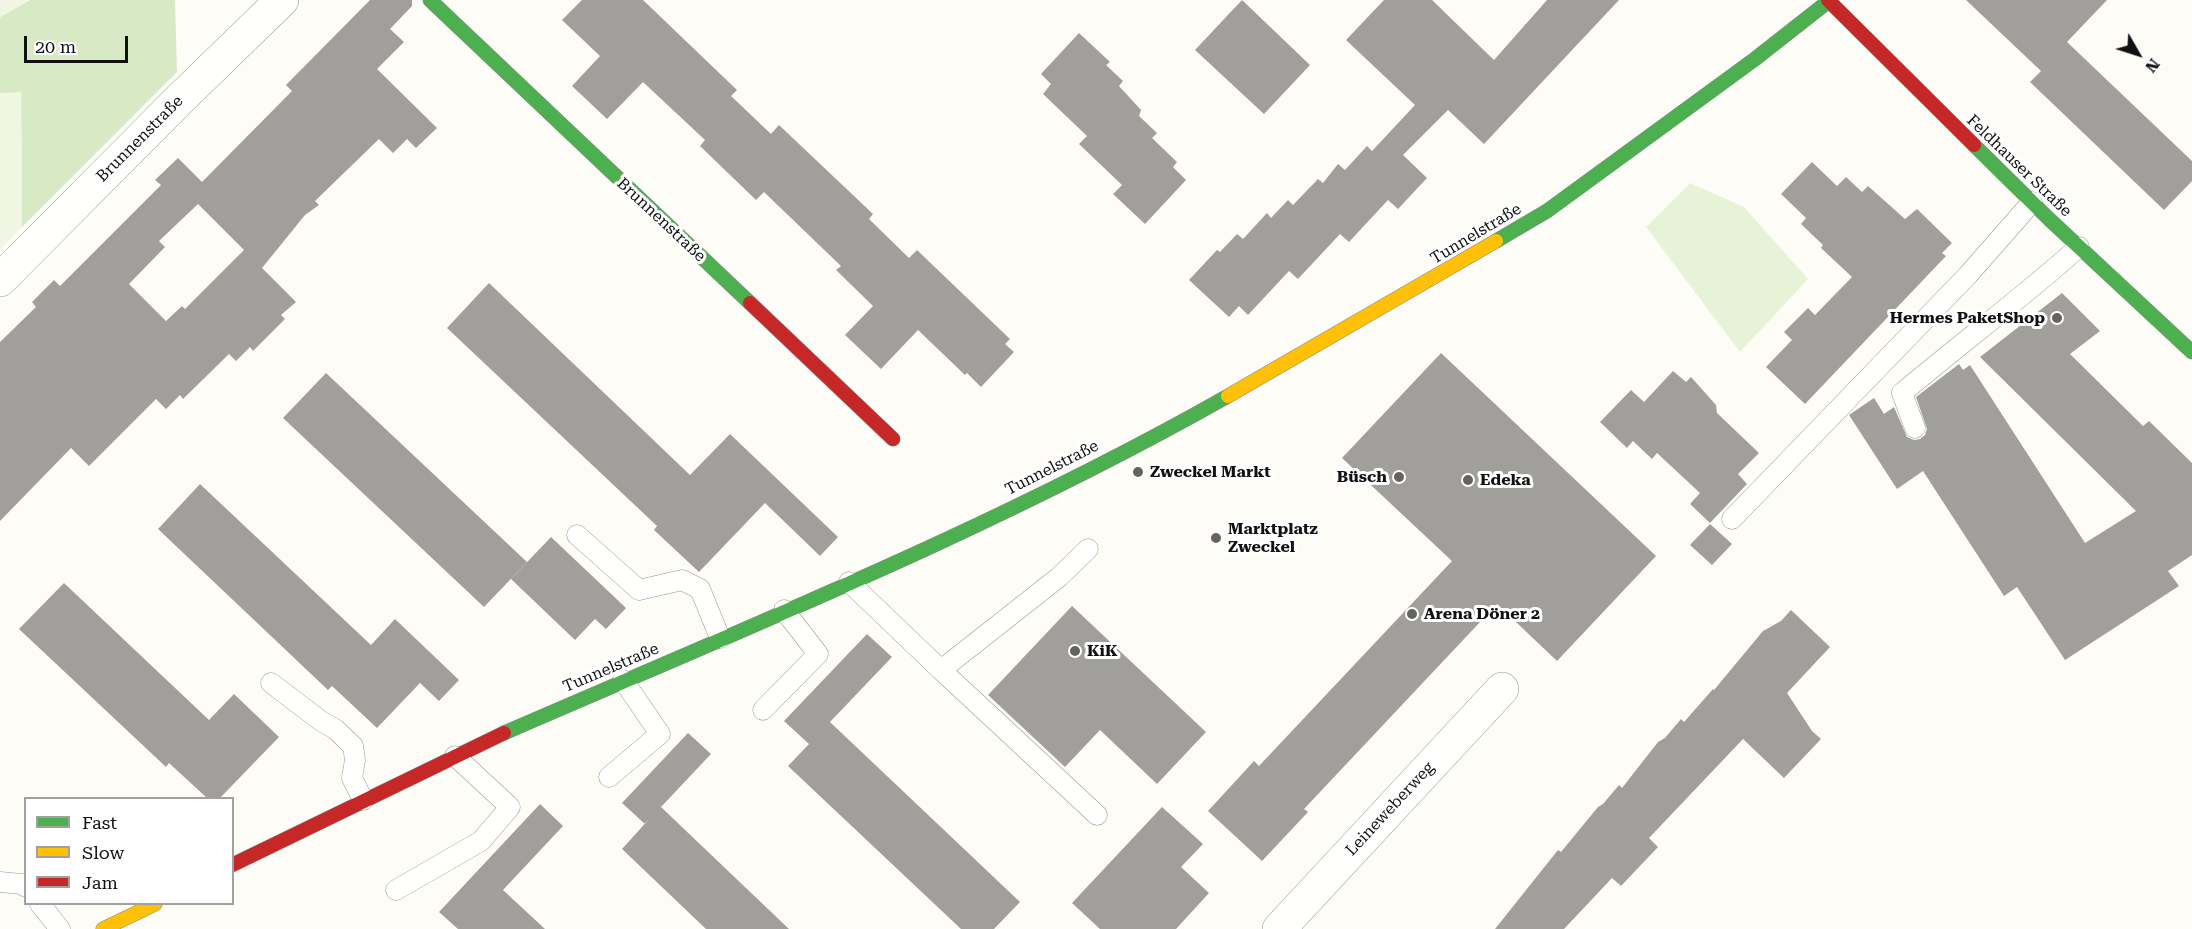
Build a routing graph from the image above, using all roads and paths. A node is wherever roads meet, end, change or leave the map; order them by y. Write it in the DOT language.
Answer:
graph roads {
  1 [pos="282,0"];
  2 [pos="430,0"];
  3 [pos="1829,0"];
  4 [pos="2032,201"];
  5 [pos="2079,247"];
  6 [pos="0,280"];
  7 [pos="2192,352"];
  8 [pos="1915,428"];
  9 [pos="893,439"];
  10 [pos="1732,519"];
  11 [pos="577,535"];
  12 [pos="1088,549"];
  13 [pos="849,582"];
  14 [pos="784,610"];
  15 [pos="720,638"];
  16 [pos="941,670"];
  17 [pos="623,680"];
  18 [pos="271,683"];
  19 [pos="1502,688"];
  20 [pos="763,711"];
  21 [pos="455,756"];
  22 [pos="609,777"];
  23 [pos="363,800"];
  24 [pos="1097,815"];
  25 [pos="234,864"];
  26 [pos="0,882"];
  27 [pos="24,886"];
  28 [pos="396,890"];
  29 [pos="42,905"];
  30 [pos="151,905"];
  31 [pos="60,929"];
  32 [pos="103,929"];
  33 [pos="1279,929"];
  1 -- 6 [label="street, Brunnenstraße"];
  2 -- 9 [label="street, Brunnenstraße"];
  3 -- 4 [label="street, Feldhauser Straße"];
  3 -- 13 [label="street, Tunnelstraße"];
  4 -- 5 [label="street, Feldhauser Straße"];
  4 -- 10 [label="lane"];
  5 -- 7 [label="street, Feldhauser Straße"];
  5 -- 8 [label="lane"];
  11 -- 15 [label="lane"];
  12 -- 16 [label="lane"];
  13 -- 14 [label="street, Tunnelstraße"];
  13 -- 16 [label="lane"];
  14 -- 15 [label="street, Tunnelstraße"];
  14 -- 20 [label="lane"];
  15 -- 17 [label="street, Tunnelstraße"];
  16 -- 24 [label="lane"];
  17 -- 21 [label="street, Tunnelstraße"];
  17 -- 22 [label="lane"];
  18 -- 23 [label="lane"];
  19 -- 33 [label="street, Leineweberweg"];
  21 -- 23 [label="street, Tunnelstraße"];
  21 -- 28 [label="lane"];
  23 -- 25 [label="street, Tunnelstraße"];
  26 -- 27 [label="lane"];
  29 -- 31 [label="lane"];
  30 -- 32 [label="street"];
}
